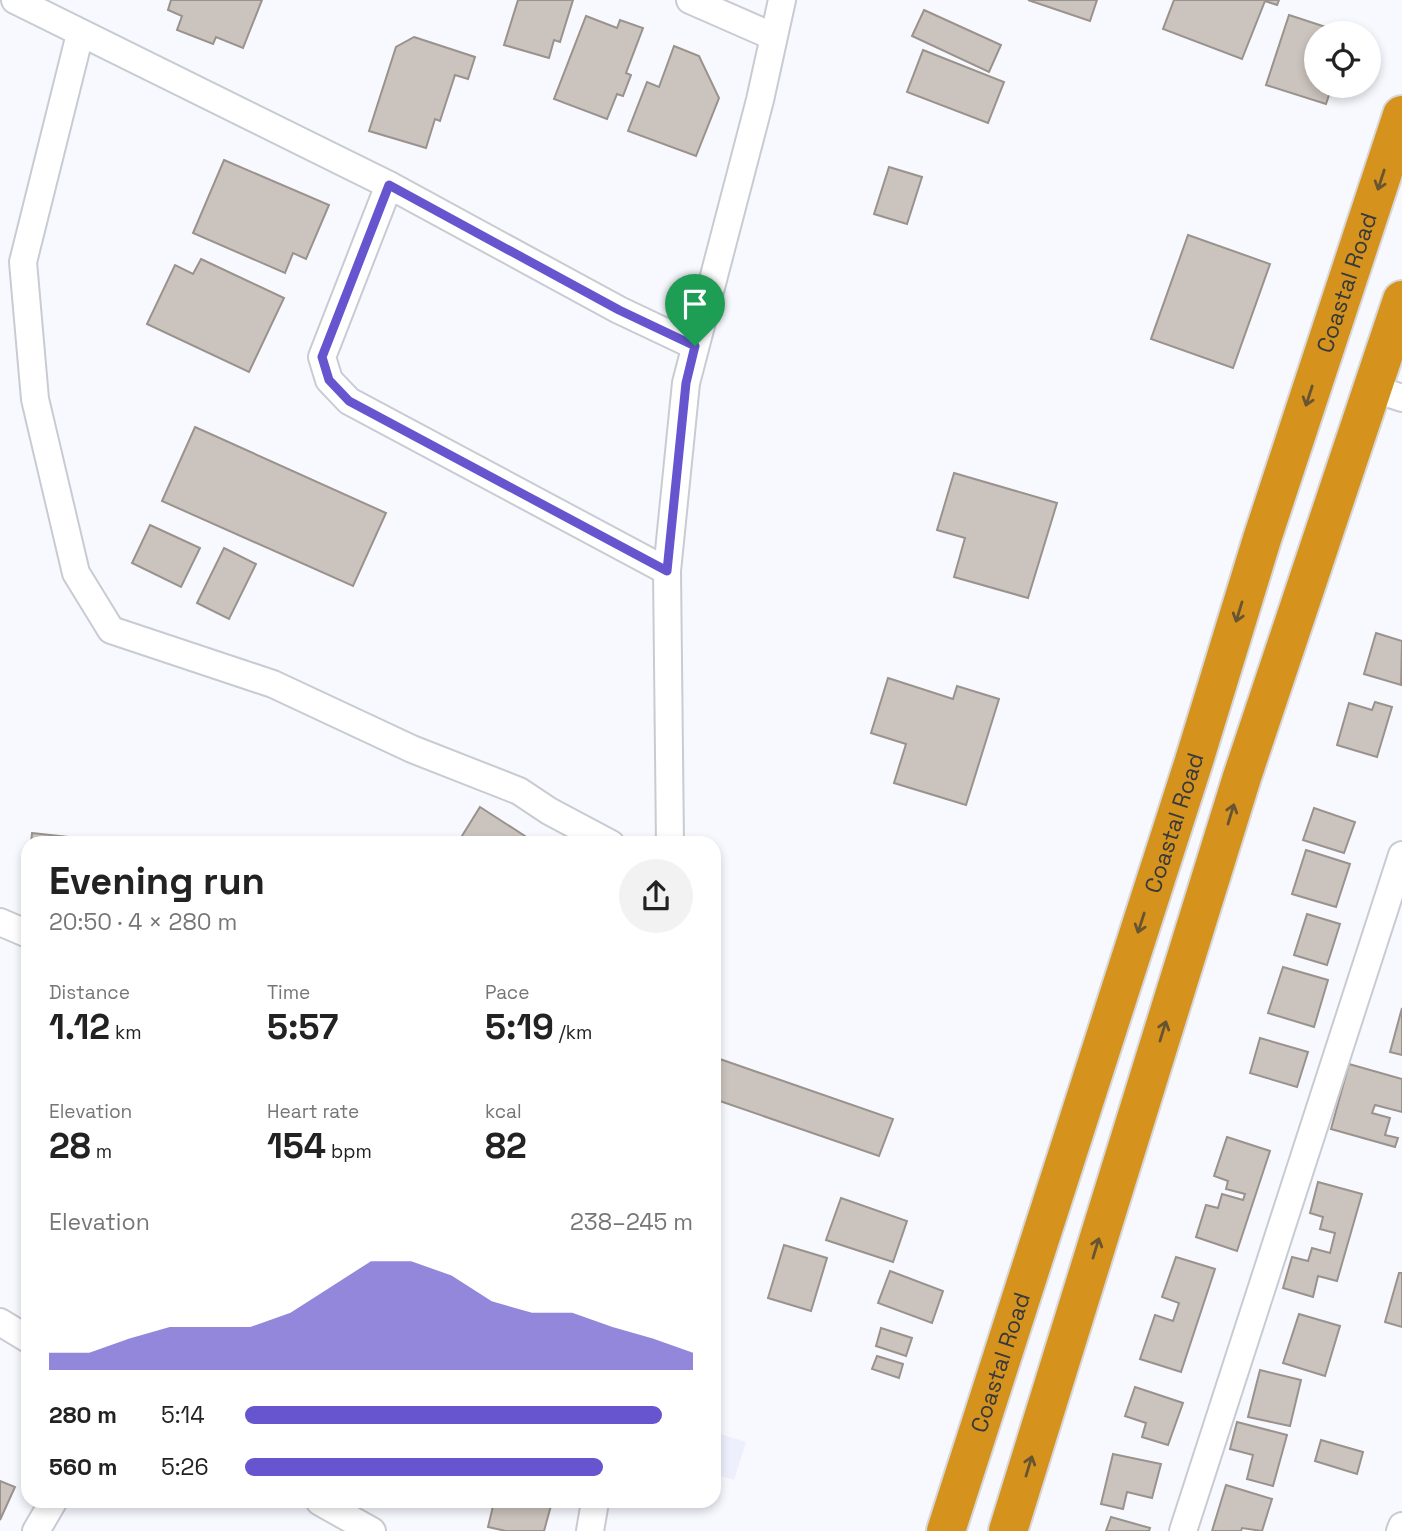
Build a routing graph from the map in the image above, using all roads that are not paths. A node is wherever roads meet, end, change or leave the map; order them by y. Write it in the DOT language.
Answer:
graph roads {
  1 [pos="15,0"];
  2 [pos="690,0"];
  3 [pos="782,0"];
  4 [pos="80,34"];
  5 [pos="772,36"];
  6 [pos="1402,115"];
  7 [pos="389,185"];
  8 [pos="1400,311"];
  9 [pos="695,346"];
  10 [pos="1387,393"];
  11 [pos="667,571"];
  12 [pos="596,836"];
  13 [pos="670,836"];
  14 [pos="1402,855"];
  15 [pos="0,922"];
  16 [pos="21,930"];
  17 [pos="0,1322"];
  18 [pos="21,1335"];
  19 [pos="49,1508"];
  20 [pos="335,1508"];
  21 [pos="594,1508"];
  22 [pos="36,1531"];
  23 [pos="372,1531"];
  24 [pos="590,1531"];
  25 [pos="946,1531"];
  26 [pos="1009,1531"];
  27 [pos="1183,1531"];
  1 -- 4 [label="street"];
  2 -- 5 [label="street"];
  3 -- 5 [label="street"];
  4 -- 7 [label="street"];
  4 -- 12 [label="street"];
  5 -- 9 [label="street"];
  6 -- 25 [label="highway, Coastal Road, one-way"];
  7 -- 9 [label="street"];
  7 -- 11 [label="street"];
  8 -- 10 [label="highway"];
  9 -- 11 [label="street"];
  26 -- 10 [label="highway, one-way"];
  11 -- 13 [label="street"];
  14 -- 27 [label="street"];
  15 -- 16 [label="street"];
  17 -- 18 [label="street"];
  19 -- 22 [label="street"];
  20 -- 23 [label="street"];
  21 -- 24 [label="street"];
}
